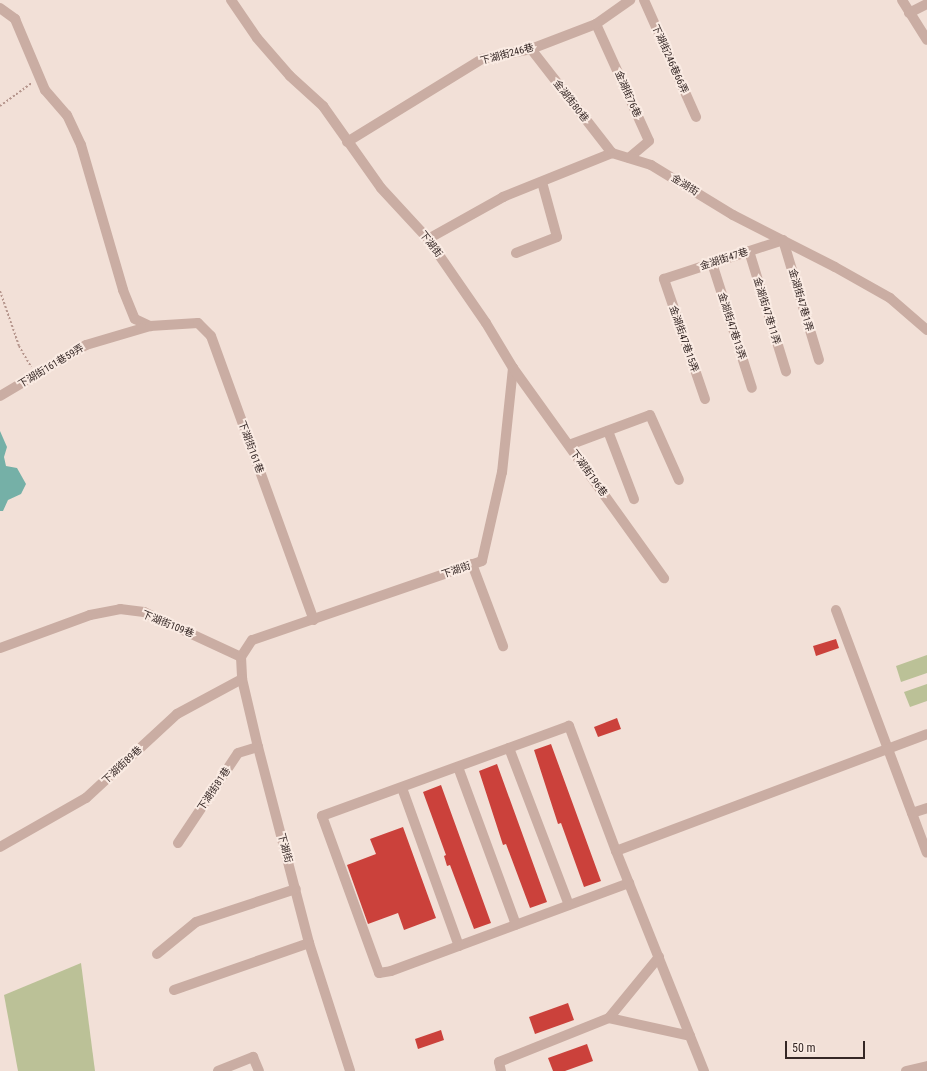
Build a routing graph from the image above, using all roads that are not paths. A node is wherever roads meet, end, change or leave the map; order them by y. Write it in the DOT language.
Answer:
graph roads {
  1 [pos="231,0"];
  2 [pos="644,0"];
  3 [pos="902,0"];
  4 [pos="627,1"];
  5 [pos="927,4"];
  6 [pos="0,8"];
  7 [pos="909,12"];
  8 [pos="596,24"];
  9 [pos="927,40"];
  10 [pos="531,49"];
  11 [pos="696,117"];
  12 [pos="347,142"];
  13 [pos="612,153"];
  14 [pos="629,158"];
  15 [pos="542,182"];
  16 [pos="428,239"];
  17 [pos="783,240"];
  18 [pos="749,251"];
  19 [pos="516,253"];
  20 [pos="712,263"];
  21 [pos="664,279"];
  22 [pos="150,326"];
  23 [pos="927,330"];
  24 [pos="818,360"];
  25 [pos="513,368"];
  26 [pos="786,371"];
  27 [pos="752,388"];
  28 [pos="0,396"];
  29 [pos="705,399"];
  30 [pos="608,430"];
  31 [pos="569,445"];
  32 [pos="679,480"];
  33 [pos="634,500"];
  34 [pos="472,564"];
  35 [pos="664,578"];
  36 [pos="836,610"];
  37 [pos="314,620"];
  38 [pos="503,646"];
  39 [pos="0,648"];
  40 [pos="241,657"];
  41 [pos="242,679"];
  42 [pos="927,734"];
  43 [pos="258,747"];
  44 [pos="509,748"];
  45 [pos="888,749"];
  46 [pos="458,767"];
  47 [pos="402,788"];
  48 [pos="927,808"];
  49 [pos="912,813"];
  50 [pos="178,843"];
  51 [pos="0,847"];
  52 [pos="616,851"];
  53 [pos="927,853"];
  54 [pos="629,883"];
  55 [pos="296,889"];
  56 [pos="569,905"];
  57 [pos="516,925"];
  58 [pos="309,943"];
  59 [pos="459,946"];
  60 [pos="157,954"];
  61 [pos="659,957"];
  62 [pos="174,990"];
  63 [pos="609,1018"];
  64 [pos="690,1036"];
  65 [pos="927,1066"];
  66 [pos="218,1071"];
  67 [pos="259,1071"];
  68 [pos="350,1071"];
  69 [pos="501,1071"];
  70 [pos="704,1071"];
  71 [pos="906,1071"];
  1 -- 12 [label="street, 下湖街"];
  2 -- 11 [label="street, 下湖街246巷66弄"];
  3 -- 7 [label="street"];
  4 -- 8 [label="street, 下湖街246巷"];
  5 -- 7 [label="street"];
  6 -- 22 [label="street"];
  7 -- 9 [label="street"];
  8 -- 10 [label="street, 下湖街246巷"];
  8 -- 14 [label="street, 金湖街76巷"];
  10 -- 12 [label="street, 下湖街246巷"];
  10 -- 13 [label="street, 金湖街80巷"];
  12 -- 16 [label="street, 下湖街"];
  13 -- 14 [label="street, 金湖街"];
  13 -- 15 [label="street"];
  14 -- 17 [label="street, 金湖街"];
  15 -- 16 [label="street"];
  15 -- 19 [label="street"];
  16 -- 25 [label="street, 下湖街"];
  17 -- 18 [label="street, 金湖街47巷"];
  17 -- 23 [label="street, 金湖街"];
  17 -- 24 [label="street, 金湖街47巷1弄"];
  18 -- 20 [label="street, 金湖街47巷"];
  18 -- 26 [label="street, 金湖街47巷11弄"];
  20 -- 21 [label="street, 金湖街47巷"];
  20 -- 27 [label="street, 金湖街47巷13弄"];
  21 -- 29 [label="street, 金湖街47巷15弄"];
  22 -- 28 [label="street, 下湖街161巷59弄"];
  22 -- 37 [label="street, 下湖街161巷"];
  25 -- 31 [label="street, 下湖街196巷"];
  25 -- 34 [label="street, 下湖街"];
  30 -- 31 [label="street"];
  30 -- 32 [label="street"];
  30 -- 33 [label="street"];
  31 -- 35 [label="street, 下湖街196巷"];
  34 -- 37 [label="street, 下湖街"];
  34 -- 38 [label="street"];
  36 -- 45 [label="street"];
  37 -- 40 [label="street, 下湖街"];
  39 -- 40 [label="street, 下湖街109巷"];
  40 -- 41 [label="street, 下湖街"];
  41 -- 43 [label="street, 下湖街"];
  41 -- 51 [label="street, 下湖街89巷"];
  42 -- 45 [label="street"];
  43 -- 50 [label="street, 下湖街81巷"];
  43 -- 55 [label="street, 下湖街"];
  44 -- 46 [label="street"];
  44 -- 52 [label="street"];
  44 -- 56 [label="street"];
  45 -- 49 [label="street"];
  45 -- 52 [label="street"];
  46 -- 47 [label="street"];
  46 -- 57 [label="street"];
  47 -- 59 [label="street"];
  47 -- 59 [label="street"];
  48 -- 49 [label="street"];
  49 -- 53 [label="street"];
  52 -- 54 [label="street"];
  54 -- 56 [label="street"];
  54 -- 61 [label="street"];
  55 -- 58 [label="street, 下湖街"];
  55 -- 60 [label="street"];
  56 -- 57 [label="street"];
  57 -- 59 [label="street"];
  58 -- 62 [label="street"];
  58 -- 68 [label="street, 下湖街"];
  61 -- 63 [label="street"];
  61 -- 64 [label="street"];
  63 -- 64 [label="street"];
  63 -- 69 [label="street"];
  64 -- 70 [label="street"];
  65 -- 71 [label="street"];
  66 -- 67 [label="street"];
}
